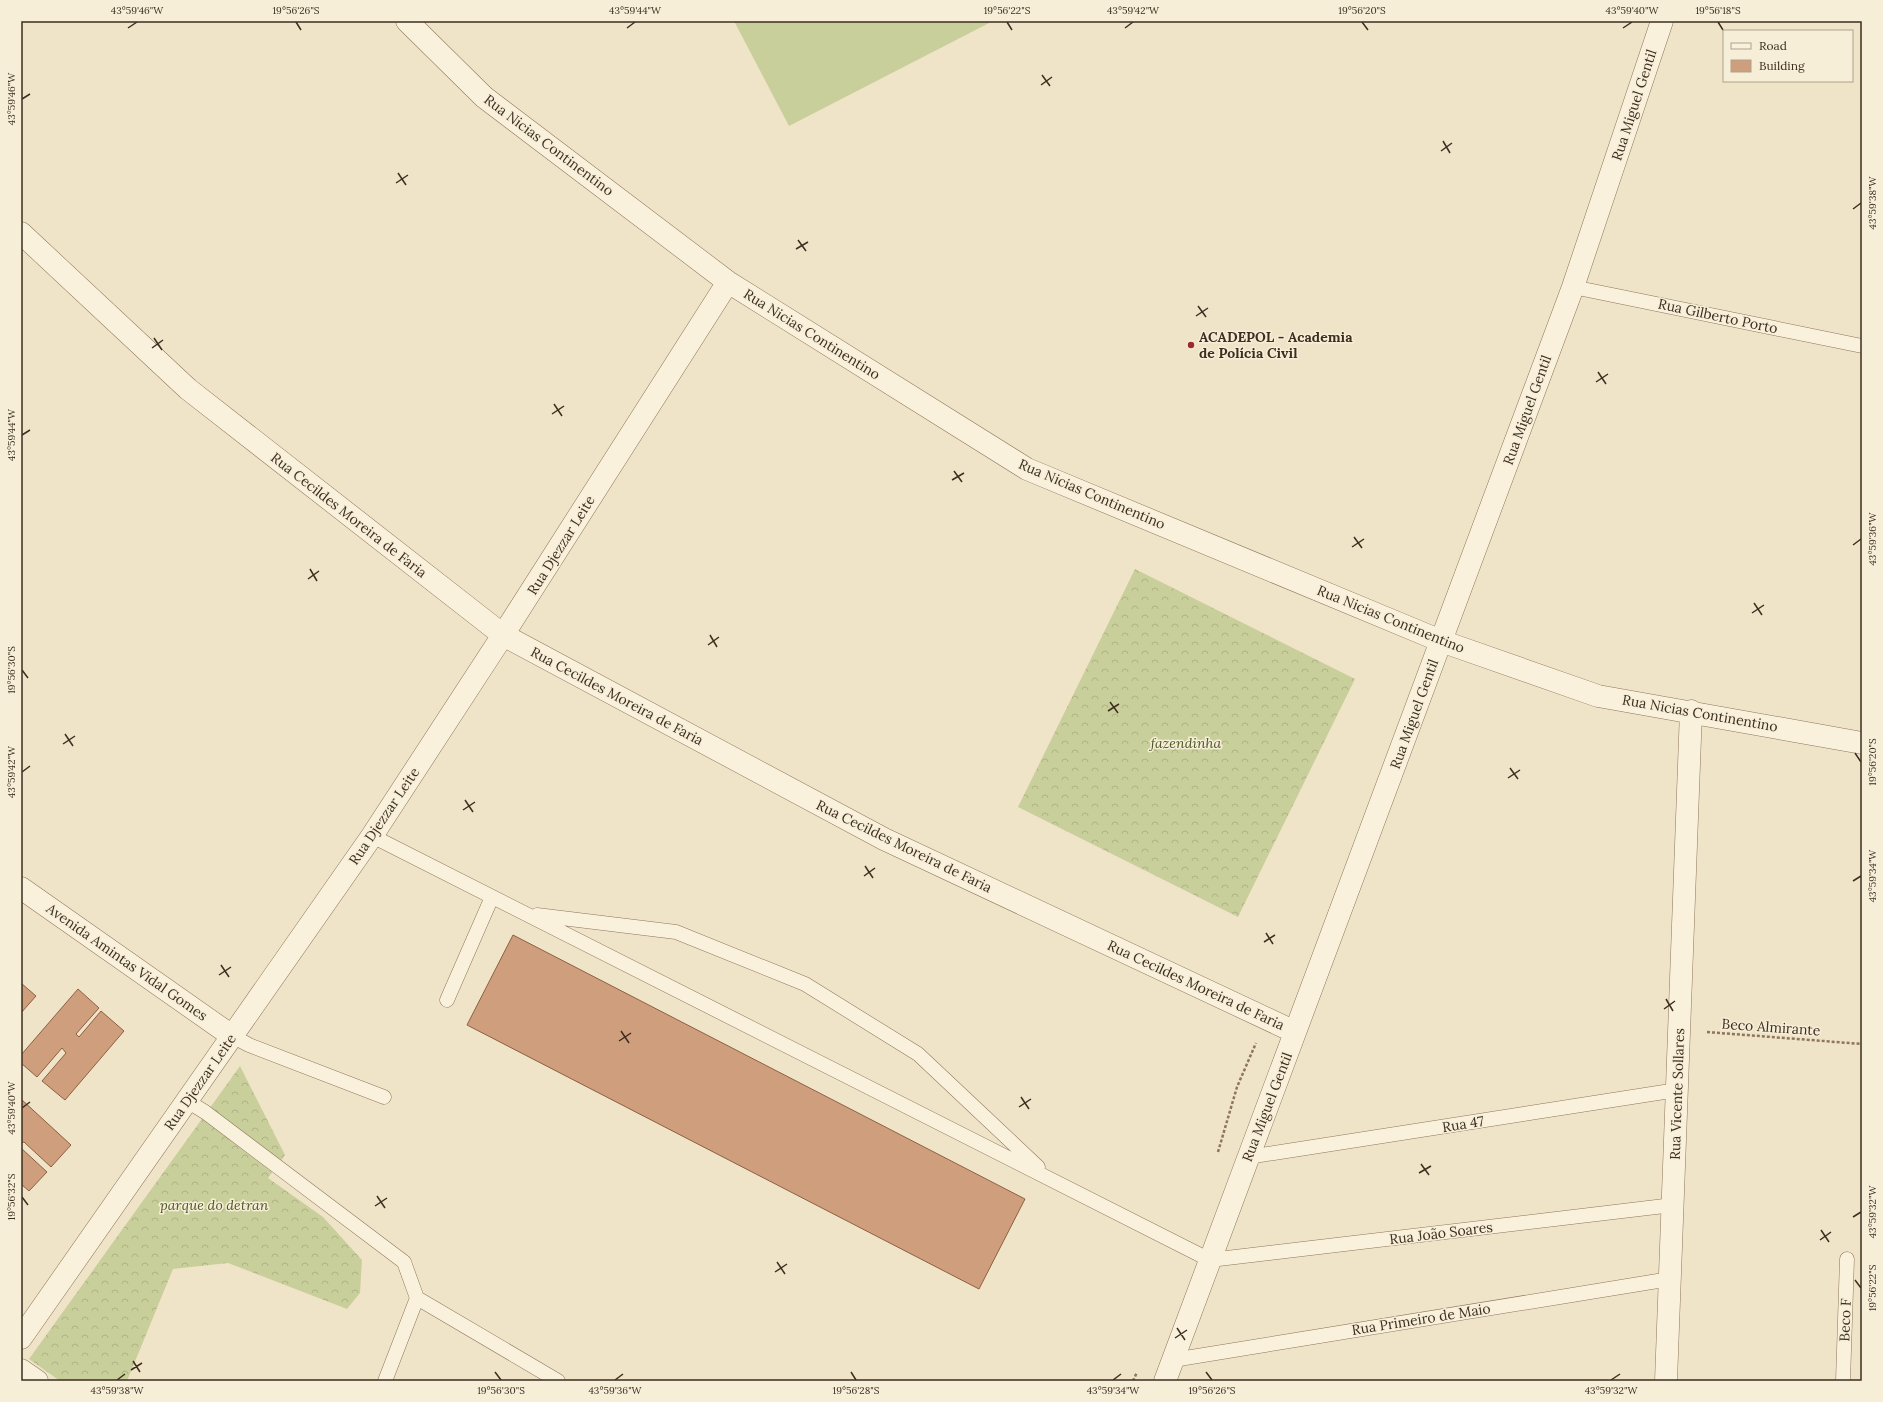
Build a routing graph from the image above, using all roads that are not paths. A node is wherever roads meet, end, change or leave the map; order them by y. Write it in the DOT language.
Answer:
graph roads {
  1 [pos="407,21"];
  2 [pos="1662,21"];
  3 [pos="21,233"];
  4 [pos="728,282"];
  5 [pos="1573,287"];
  6 [pos="1862,346"];
  7 [pos="503,635"];
  8 [pos="1441,641"];
  9 [pos="1691,711"];
  10 [pos="1862,743"];
  11 [pos="372,836"];
  12 [pos="21,888"];
  13 [pos="492,897"];
  14 [pos="526,914"];
  15 [pos="447,1000"];
  16 [pos="1295,1032"];
  17 [pos="232,1036"];
  18 [pos="1677,1090"];
  19 [pos="384,1097"];
  20 [pos="187,1101"];
  21 [pos="1248,1157"];
  22 [pos="1050,1179"];
  23 [pos="1673,1205"];
  24 [pos="1847,1259"];
  25 [pos="1210,1260"];
  26 [pos="1670,1279"];
  27 [pos="417,1298"];
  28 [pos="21,1338"];
  29 [pos="1173,1360"];
  30 [pos="21,1370"];
  31 [pos="36,1381"];
  32 [pos="385,1381"];
  33 [pos="558,1381"];
  34 [pos="1165,1381"];
  35 [pos="1666,1381"];
  36 [pos="1843,1381"];
  1 -- 4 [label="street, Rua Nicias Continentino"];
  2 -- 5 [label="street, Rua Miguel Gentil"];
  3 -- 7 [label="street, Rua Cecildes Moreira de Faria"];
  4 -- 7 [label="street, Rua Djezzar Leite"];
  4 -- 8 [label="street, Rua Nicias Continentino"];
  5 -- 6 [label="lane, Rua Gilberto Porto"];
  5 -- 8 [label="street, Rua Miguel Gentil"];
  7 -- 11 [label="street, Rua Djezzar Leite"];
  7 -- 16 [label="street, Rua Cecildes Moreira de Faria"];
  8 -- 9 [label="street, Rua Nicias Continentino"];
  8 -- 16 [label="street, Rua Miguel Gentil"];
  9 -- 10 [label="street, Rua Nicias Continentino"];
  9 -- 18 [label="street, Rua Vicente Sollares"];
  11 -- 13 [label="lane"];
  11 -- 17 [label="street, Rua Djezzar Leite"];
  12 -- 17 [label="street, Avenida Amintas Vidal Gomes"];
  13 -- 14 [label="lane"];
  13 -- 15 [label="lane"];
  14 -- 22 [label="lane"];
  14 -- 22 [label="lane"];
  16 -- 21 [label="street, Rua Miguel Gentil"];
  17 -- 19 [label="lane"];
  17 -- 20 [label="street, Rua Djezzar Leite"];
  18 -- 21 [label="lane, Rua 47"];
  18 -- 23 [label="street, Rua Vicente Sollares"];
  20 -- 27 [label="lane"];
  20 -- 28 [label="street, Rua Djezzar Leite"];
  21 -- 25 [label="street, Rua Miguel Gentil"];
  22 -- 25 [label="lane"];
  23 -- 25 [label="lane, Rua João Soares"];
  23 -- 26 [label="street, Rua Vicente Sollares"];
  24 -- 36 [label="lane, Beco F"];
  25 -- 29 [label="street, Rua Miguel Gentil"];
  26 -- 29 [label="lane, Rua Primeiro de Maio"];
  26 -- 35 [label="street, Rua Vicente Sollares"];
  27 -- 32 [label="lane"];
  27 -- 33 [label="lane"];
  29 -- 34 [label="street, Rua Miguel Gentil"];
  30 -- 31 [label="street"];
}
